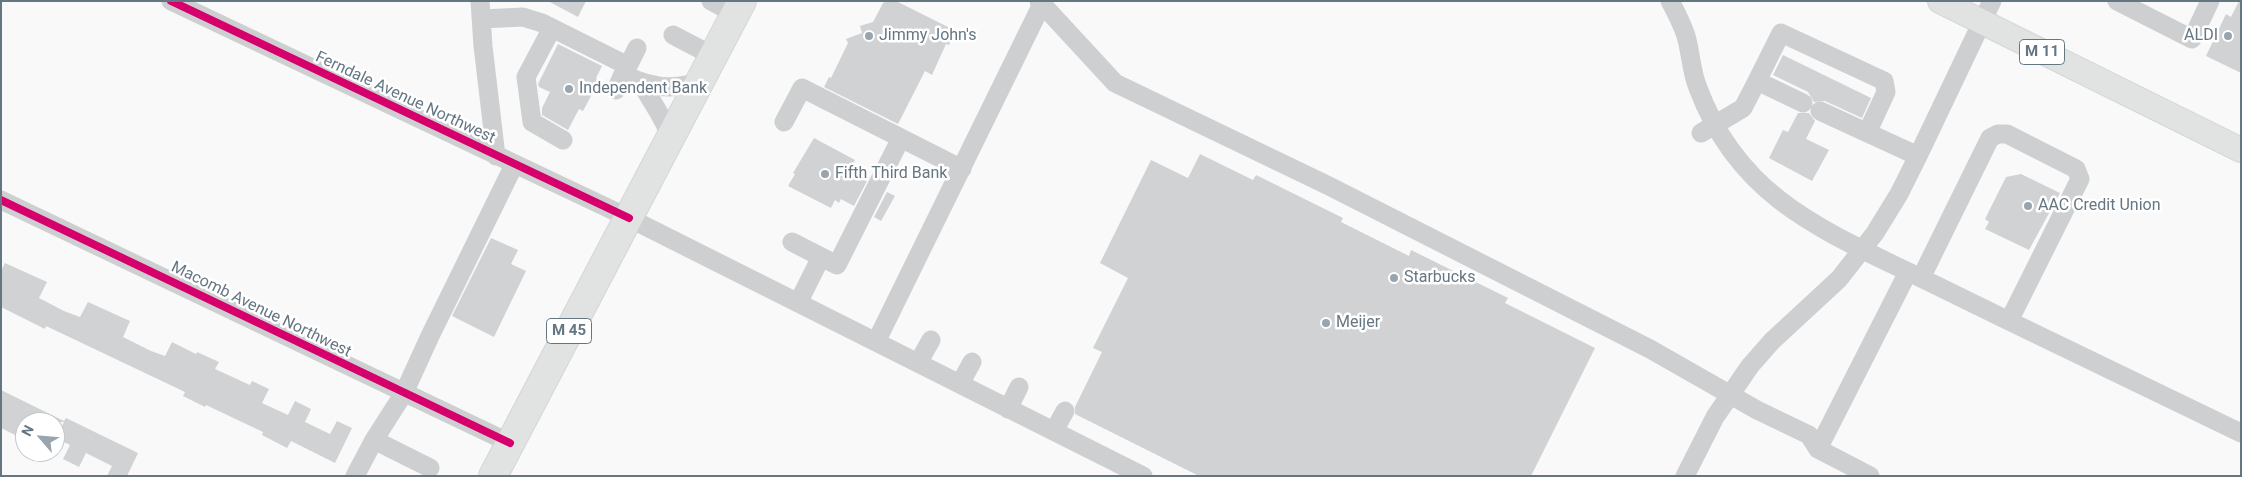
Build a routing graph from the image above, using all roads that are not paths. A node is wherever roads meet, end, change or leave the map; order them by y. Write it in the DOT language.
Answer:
graph roads {
  1 [pos="171,1"];
  2 [pos="711,1"];
  3 [pos="1670,1"];
  4 [pos="1940,1"];
  5 [pos="2116,1"];
  6 [pos="2210,1"];
  7 [pos="1041,2"];
  8 [pos="738,8"];
  9 [pos="481,10"];
  10 [pos="1987,12"];
  11 [pos="552,28"];
  12 [pos="673,36"];
  13 [pos="1687,43"];
  14 [pos="637,48"];
  15 [pos="713,56"];
  16 [pos="1679,61"];
  17 [pos="622,77"];
  18 [pos="701,80"];
  19 [pos="1757,80"];
  20 [pos="642,84"];
  21 [pos="1803,103"];
  22 [pos="1820,111"];
  23 [pos="784,122"];
  24 [pos="1708,129"];
  25 [pos="1867,133"];
  26 [pos="671,138"];
  27 [pos="911,139"];
  28 [pos="563,140"];
  29 [pos="2241,150"];
  30 [pos="496,156"];
  31 [pos="1918,156"];
  32 [pos="514,165"];
  33 [pos="962,169"];
  34 [pos="1,200"];
  35 [pos="629,218"];
  36 [pos="792,242"];
  37 [pos="1863,249"];
  38 [pos="821,257"];
  39 [pos="1914,275"];
  40 [pos="798,303"];
  41 [pos="2009,321"];
  42 [pos="931,340"];
  43 [pos="876,342"];
  44 [pos="972,362"];
  45 [pos="918,364"];
  46 [pos="960,384"];
  47 [pos="1019,387"];
  48 [pos="404,393"];
  49 [pos="1730,394"];
  50 [pos="1008,408"];
  51 [pos="1065,411"];
  52 [pos="1054,432"];
  53 [pos="2241,433"];
  54 [pos="374,440"];
  55 [pos="510,443"];
  56 [pos="1818,449"];
  57 [pos="430,468"];
  58 [pos="355,476"];
  59 [pos="493,476"];
  60 [pos="1143,476"];
  61 [pos="1685,476"];
  62 [pos="1870,476"];
  1 -- 30 [label="street, Ferndale Avenue Northwest"];
  2 -- 8 [label="street"];
  3 -- 13 [label="street"];
  4 -- 10 [label="main road, M 11"];
  5 -- 6 [label="street"];
  7 -- 33 [label="street"];
  7 -- 49 [label="street"];
  8 -- 15 [label="highway, M 45"];
  9 -- 11 [label="street"];
  9 -- 30 [label="street"];
  10 -- 29 [label="main road, M 11"];
  10 -- 31 [label="street"];
  11 -- 17 [label="street"];
  11 -- 28 [label="street"];
  12 -- 15 [label="street"];
  13 -- 16 [label="street"];
  13 -- 24 [label="street"];
  14 -- 17 [label="street"];
  15 -- 18 [label="highway, M 45"];
  17 -- 20 [label="street"];
  18 -- 20 [label="street"];
  18 -- 26 [label="highway, M 45"];
  19 -- 21 [label="street"];
  19 -- 24 [label="street"];
  19 -- 25 [label="street"];
  20 -- 26 [label="street"];
  22 -- 25 [label="street"];
  23 -- 27 [label="street"];
  24 -- 37 [label="street"];
  25 -- 31 [label="street"];
  26 -- 35 [label="highway, M 45"];
  27 -- 33 [label="street"];
  27 -- 38 [label="street"];
  30 -- 32 [label="street, Ferndale Avenue Northwest"];
  31 -- 37 [label="street"];
  32 -- 35 [label="street, Ferndale Avenue Northwest"];
  32 -- 48 [label="street"];
  33 -- 43 [label="street"];
  34 -- 48 [label="street, Macomb Avenue Northwest"];
  35 -- 40 [label="street, Ferndale Avenue Northwest"];
  35 -- 55 [label="highway, M 45"];
  36 -- 38 [label="street"];
  37 -- 39 [label="street"];
  37 -- 49 [label="street"];
  38 -- 40 [label="street"];
  39 -- 41 [label="street"];
  39 -- 41 [label="street"];
  39 -- 56 [label="street"];
  40 -- 43 [label="street, Ferndale Avenue Northwest"];
  41 -- 53 [label="street"];
  42 -- 45 [label="street"];
  43 -- 45 [label="street, Ferndale Avenue Northwest"];
  44 -- 46 [label="street"];
  45 -- 46 [label="street, Ferndale Avenue Northwest"];
  46 -- 50 [label="street, Ferndale Avenue Northwest"];
  47 -- 50 [label="street"];
  48 -- 54 [label="street"];
  48 -- 55 [label="street, Macomb Avenue Northwest"];
  49 -- 56 [label="street"];
  49 -- 61 [label="street"];
  50 -- 52 [label="street, Ferndale Avenue Northwest"];
  51 -- 52 [label="street"];
  52 -- 60 [label="street, Ferndale Avenue Northwest"];
  54 -- 57 [label="street"];
  54 -- 58 [label="street"];
  55 -- 59 [label="highway, M 45"];
  56 -- 62 [label="street"];
}
